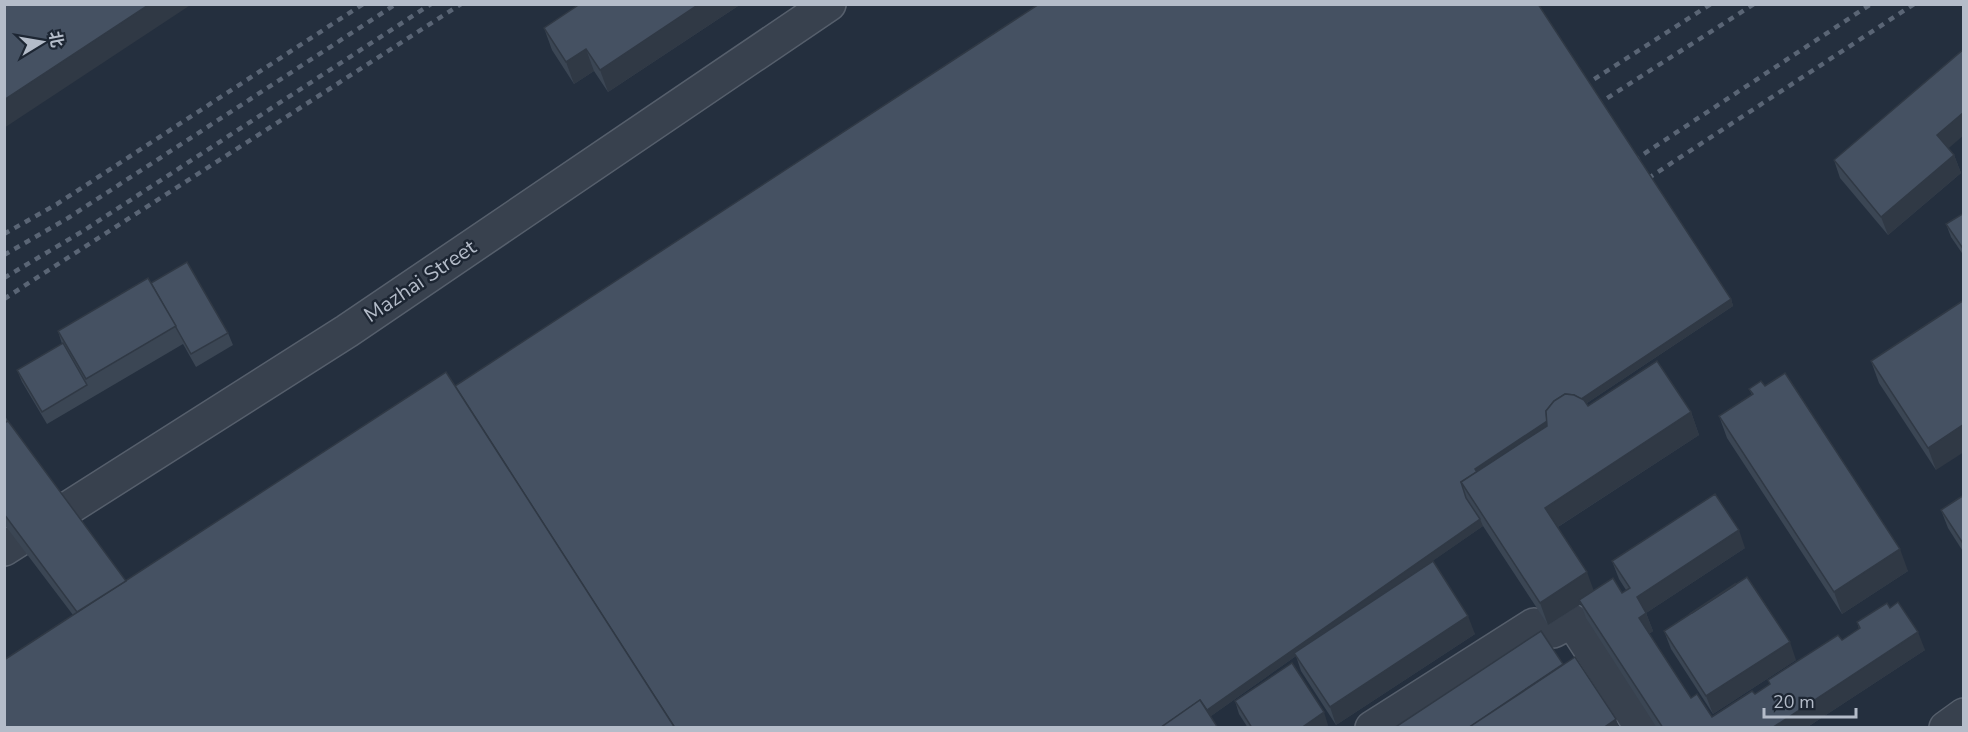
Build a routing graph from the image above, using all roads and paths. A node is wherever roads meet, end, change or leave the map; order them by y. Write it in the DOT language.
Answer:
graph roads {
  1 [pos="829,4"];
  2 [pos="4,549"];
  3 [pos="1964,715"];
  4 [pos="1372,728"];
  5 [pos="1642,728"];
  6 [pos="1946,728"];
  1 -- 2 [label="street, Mazhai Street"];
  3 -- 6 [label="street"];
  4 -- 5 [label="street"];
}
